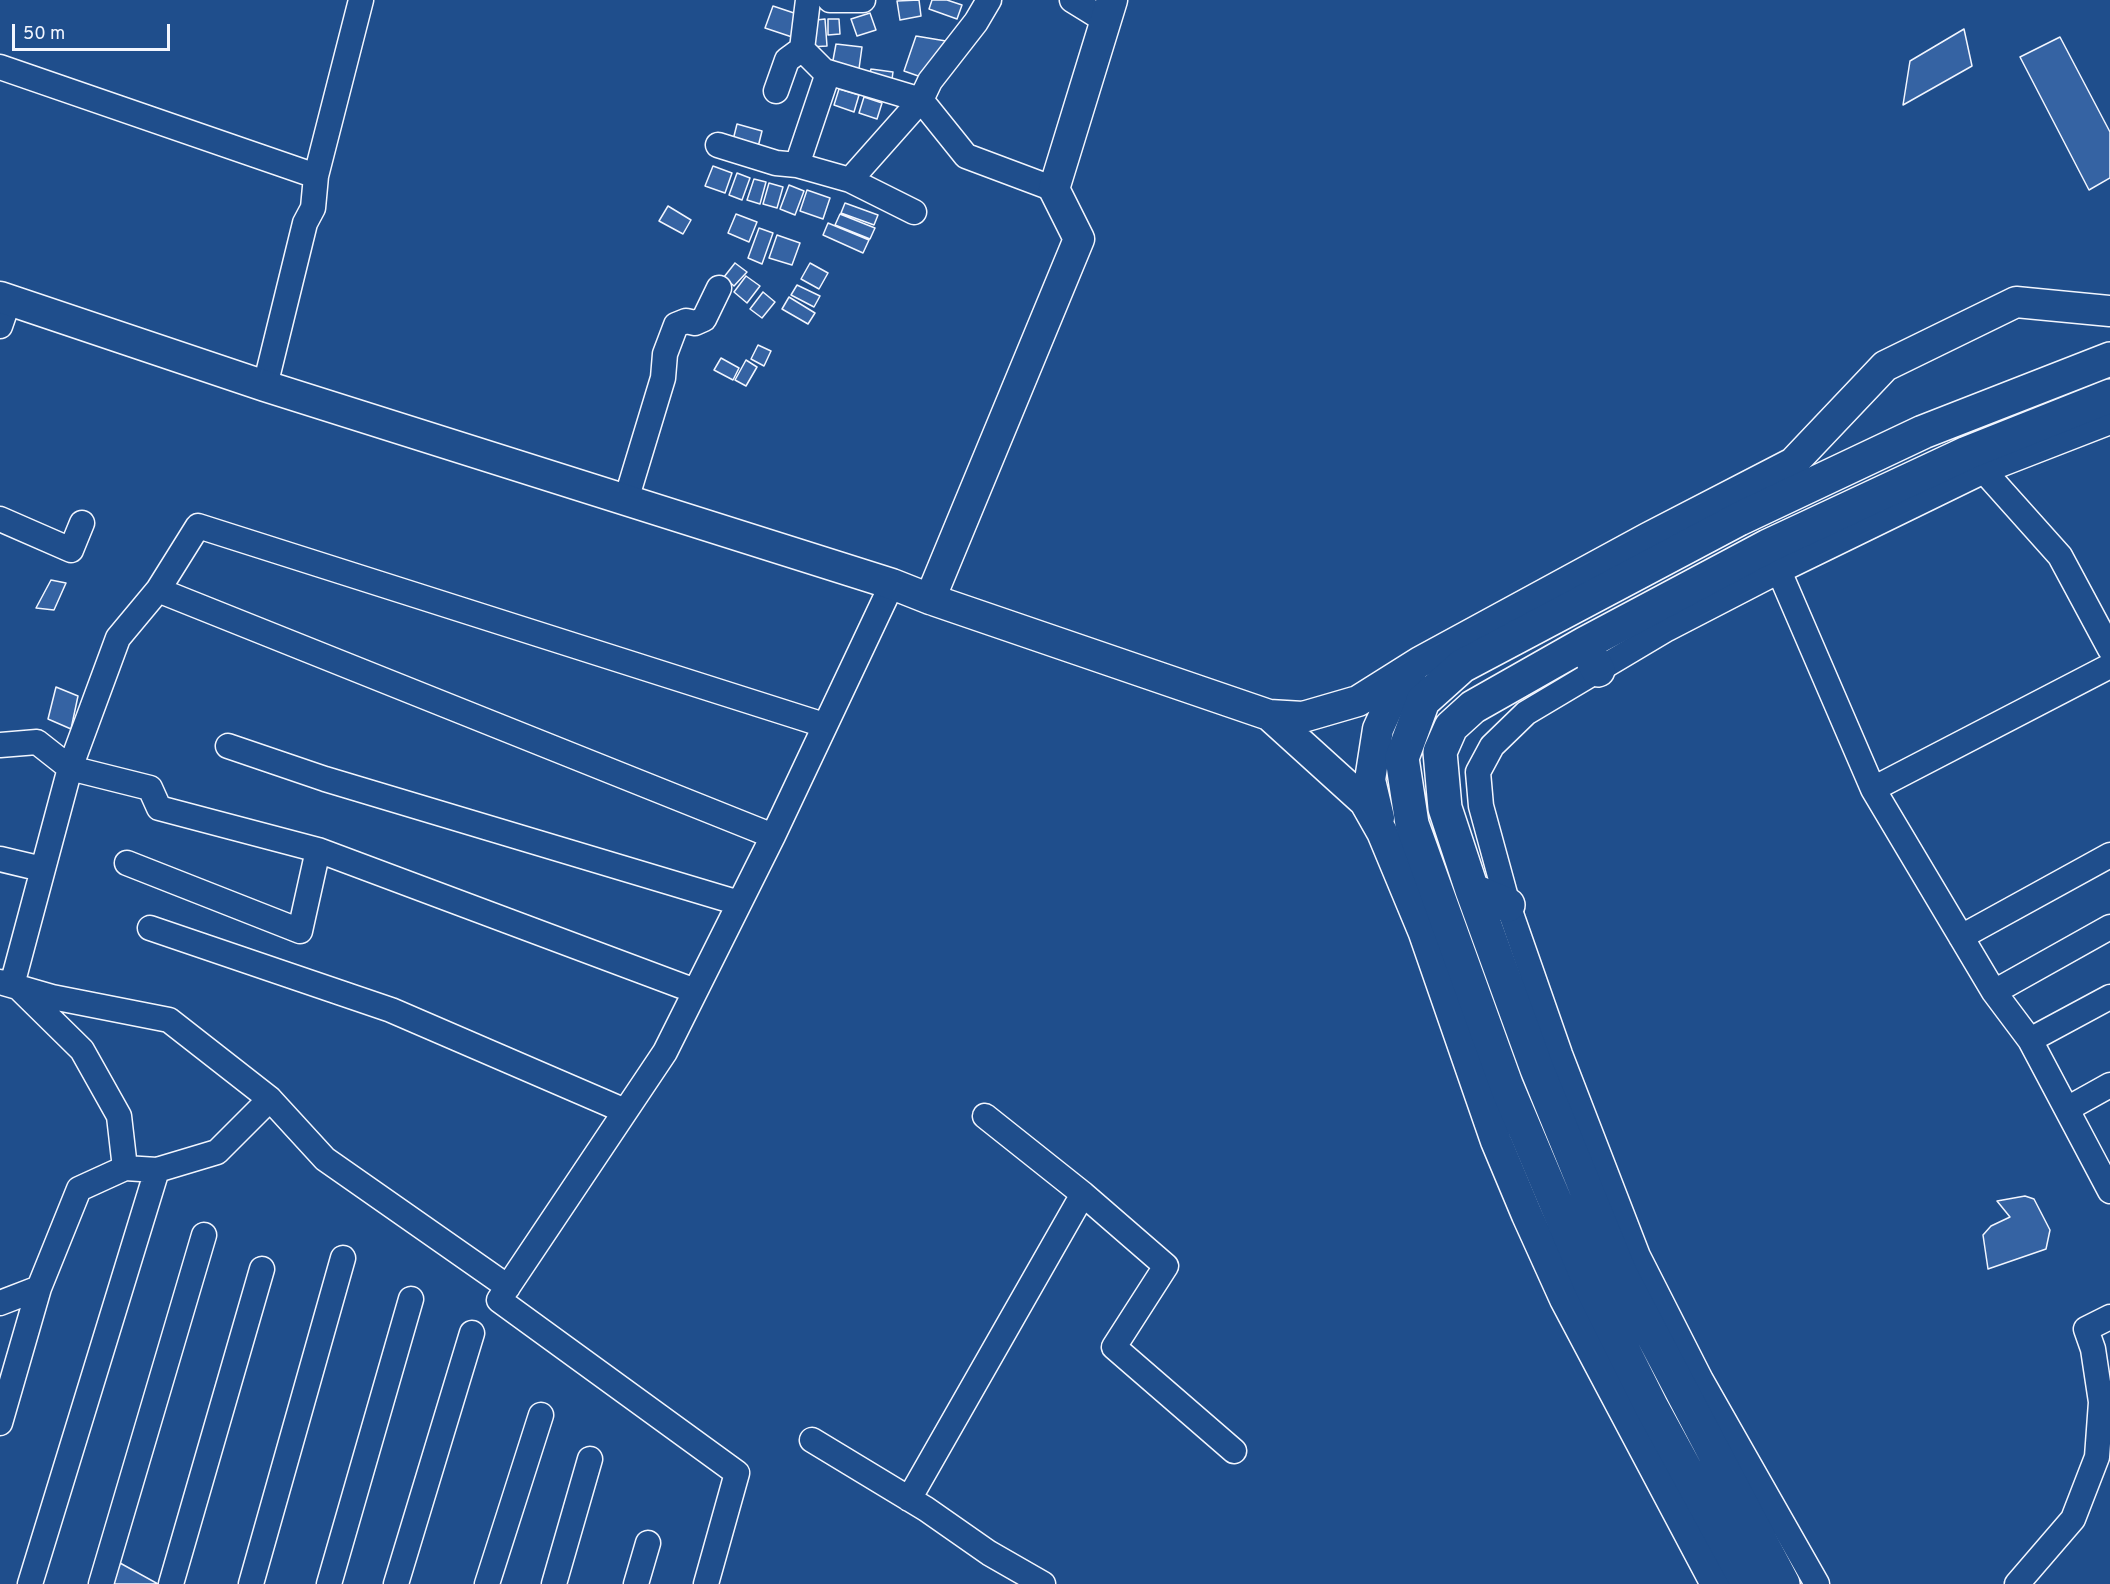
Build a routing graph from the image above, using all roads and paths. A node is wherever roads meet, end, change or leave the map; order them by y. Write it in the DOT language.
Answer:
graph roads {
  1 [pos="361,0"];
  2 [pos="808,0"];
  3 [pos="830,0"];
  4 [pos="863,0"];
  5 [pos="989,0"];
  6 [pos="1072,0"];
  7 [pos="1109,10"];
  8 [pos="802,49"];
  9 [pos="0,67"];
  10 [pos="828,73"];
  11 [pos="776,91"];
  12 [pos="921,100"];
  13 [pos="718,145"];
  14 [pos="797,165"];
  15 [pos="316,176"];
  16 [pos="850,180"];
  17 [pos="1053,189"];
  18 [pos="914,212"];
  19 [pos="719,288"];
  20 [pos="3,307"];
  21 [pos="2110,310"];
  22 [pos="2110,359"];
  23 [pos="265,386"];
  24 [pos="2110,396"];
  25 [pos="2110,422"];
  26 [pos="1984,471"];
  27 [pos="626,500"];
  28 [pos="0,519"];
  29 [pos="82,523"];
  30 [pos="1779,570"];
  31 [pos="892,584"];
  32 [pos="158,590"];
  33 [pos="930,599"];
  34 [pos="2110,649"];
  35 [pos="1591,657"];
  36 [pos="1420,662"];
  37 [pos="2110,666"];
  38 [pos="1269,715"];
  39 [pos="824,725"];
  40 [pos="0,746"];
  41 [pos="228,746"];
  42 [pos="70,768"];
  43 [pos="1873,789"];
  44 [pos="1382,832"];
  45 [pos="773,836"];
  46 [pos="318,850"];
  47 [pos="2110,855"];
  48 [pos="0,859"];
  49 [pos="127,863"];
  50 [pos="42,869"];
  51 [pos="1472,890"];
  52 [pos="739,903"];
  53 [pos="1508,905"];
  54 [pos="2110,927"];
  55 [pos="150,928"];
  56 [pos="1961,937"];
  57 [pos="10,984"];
  58 [pos="695,991"];
  59 [pos="1994,992"];
  60 [pos="2110,997"];
  61 [pos="2030,1040"];
  62 [pos="2110,1085"];
  63 [pos="270,1099"];
  64 [pos="2067,1109"];
  65 [pos="625,1111"];
  66 [pos="985,1116"];
  67 [pos="125,1168"];
  68 [pos="157,1170"];
  69 [pos="2107,1178"];
  70 [pos="1083,1194"];
  71 [pos="204,1235"];
  72 [pos="343,1258"];
  73 [pos="262,1269"];
  74 [pos="39,1287"];
  75 [pos="508,1287"];
  76 [pos="411,1299"];
  77 [pos="0,1303"];
  78 [pos="2110,1317"];
  79 [pos="472,1332"];
  80 [pos="541,1415"];
  81 [pos="0,1423"];
  82 [pos="812,1440"];
  83 [pos="1234,1451"];
  84 [pos="590,1459"];
  85 [pos="909,1499"];
  86 [pos="648,1543"];
  87 [pos="1710,1583"];
  88 [pos="30,1584"];
  89 [pos="101,1584"];
  90 [pos="171,1584"];
  91 [pos="250,1584"];
  92 [pos="329,1584"];
  93 [pos="396,1584"];
  94 [pos="487,1584"];
  95 [pos="555,1584"];
  96 [pos="636,1584"];
  97 [pos="706,1584"];
  98 [pos="1043,1584"];
  99 [pos="1748,1584"];
  100 [pos="1783,1584"];
  101 [pos="1817,1584"];
  102 [pos="2017,1584"];
  1 -- 15 [label="street"];
  2 -- 8 [label="street"];
  3 -- 4 [label="street"];
  5 -- 12 [label="street"];
  6 -- 7 [label="street"];
  7 -- 17 [label="main road"];
  8 -- 10 [label="street"];
  8 -- 11 [label="street"];
  9 -- 15 [label="street"];
  10 -- 12 [label="street"];
  10 -- 14 [label="street"];
  12 -- 16 [label="street"];
  12 -- 17 [label="street"];
  13 -- 14 [label="street"];
  14 -- 16 [label="street"];
  15 -- 23 [label="street"];
  16 -- 18 [label="street"];
  17 -- 33 [label="main road"];
  19 -- 27 [label="street"];
  20 -- 23 [label="main road"];
  21 -- 36 [label="main road"];
  22 -- 99 [label="highway"];
  23 -- 27 [label="main road"];
  24 -- 35 [label="highway"];
  25 -- 26 [label="street"];
  26 -- 30 [label="street"];
  26 -- 34 [label="street"];
  27 -- 31 [label="main road"];
  28 -- 29 [label="street"];
  30 -- 35 [label="street"];
  30 -- 43 [label="street"];
  31 -- 33 [label="main road"];
  31 -- 39 [label="street"];
  32 -- 39 [label="street"];
  32 -- 42 [label="street"];
  32 -- 45 [label="street"];
  33 -- 38 [label="main road"];
  35 -- 51 [label="highway"];
  35 -- 53 [label="street"];
  36 -- 38 [label="main road"];
  36 -- 44 [label="main road"];
  37 -- 43 [label="street"];
  38 -- 44 [label="main road"];
  39 -- 45 [label="street"];
  40 -- 42 [label="street"];
  41 -- 52 [label="street"];
  42 -- 46 [label="street"];
  42 -- 50 [label="street"];
  43 -- 56 [label="street"];
  44 -- 87 [label="main road"];
  45 -- 52 [label="street"];
  46 -- 49 [label="street"];
  46 -- 58 [label="street"];
  47 -- 56 [label="street"];
  48 -- 50 [label="street"];
  50 -- 57 [label="street"];
  51 -- 53 [label="highway"];
  51 -- 100 [label="highway"];
  52 -- 58 [label="street"];
  53 -- 101 [label="street"];
  54 -- 59 [label="street"];
  55 -- 65 [label="street"];
  56 -- 59 [label="street"];
  57 -- 63 [label="street"];
  57 -- 67 [label="street"];
  58 -- 65 [label="street"];
  59 -- 61 [label="street"];
  60 -- 61 [label="street"];
  61 -- 64 [label="street"];
  62 -- 64 [label="street"];
  63 -- 68 [label="street"];
  63 -- 75 [label="street"];
  64 -- 69 [label="street"];
  65 -- 75 [label="street"];
  66 -- 70 [label="street"];
  67 -- 68 [label="street"];
  67 -- 74 [label="street"];
  68 -- 88 [label="street"];
  70 -- 83 [label="street"];
  70 -- 85 [label="street"];
  71 -- 89 [label="street"];
  72 -- 91 [label="street"];
  73 -- 90 [label="street"];
  74 -- 77 [label="street"];
  74 -- 81 [label="street"];
  75 -- 97 [label="street"];
  76 -- 92 [label="street"];
  78 -- 102 [label="street"];
  79 -- 93 [label="street"];
  80 -- 94 [label="street"];
  82 -- 85 [label="street"];
  84 -- 95 [label="street"];
  85 -- 98 [label="street"];
  86 -- 96 [label="street"];
}
